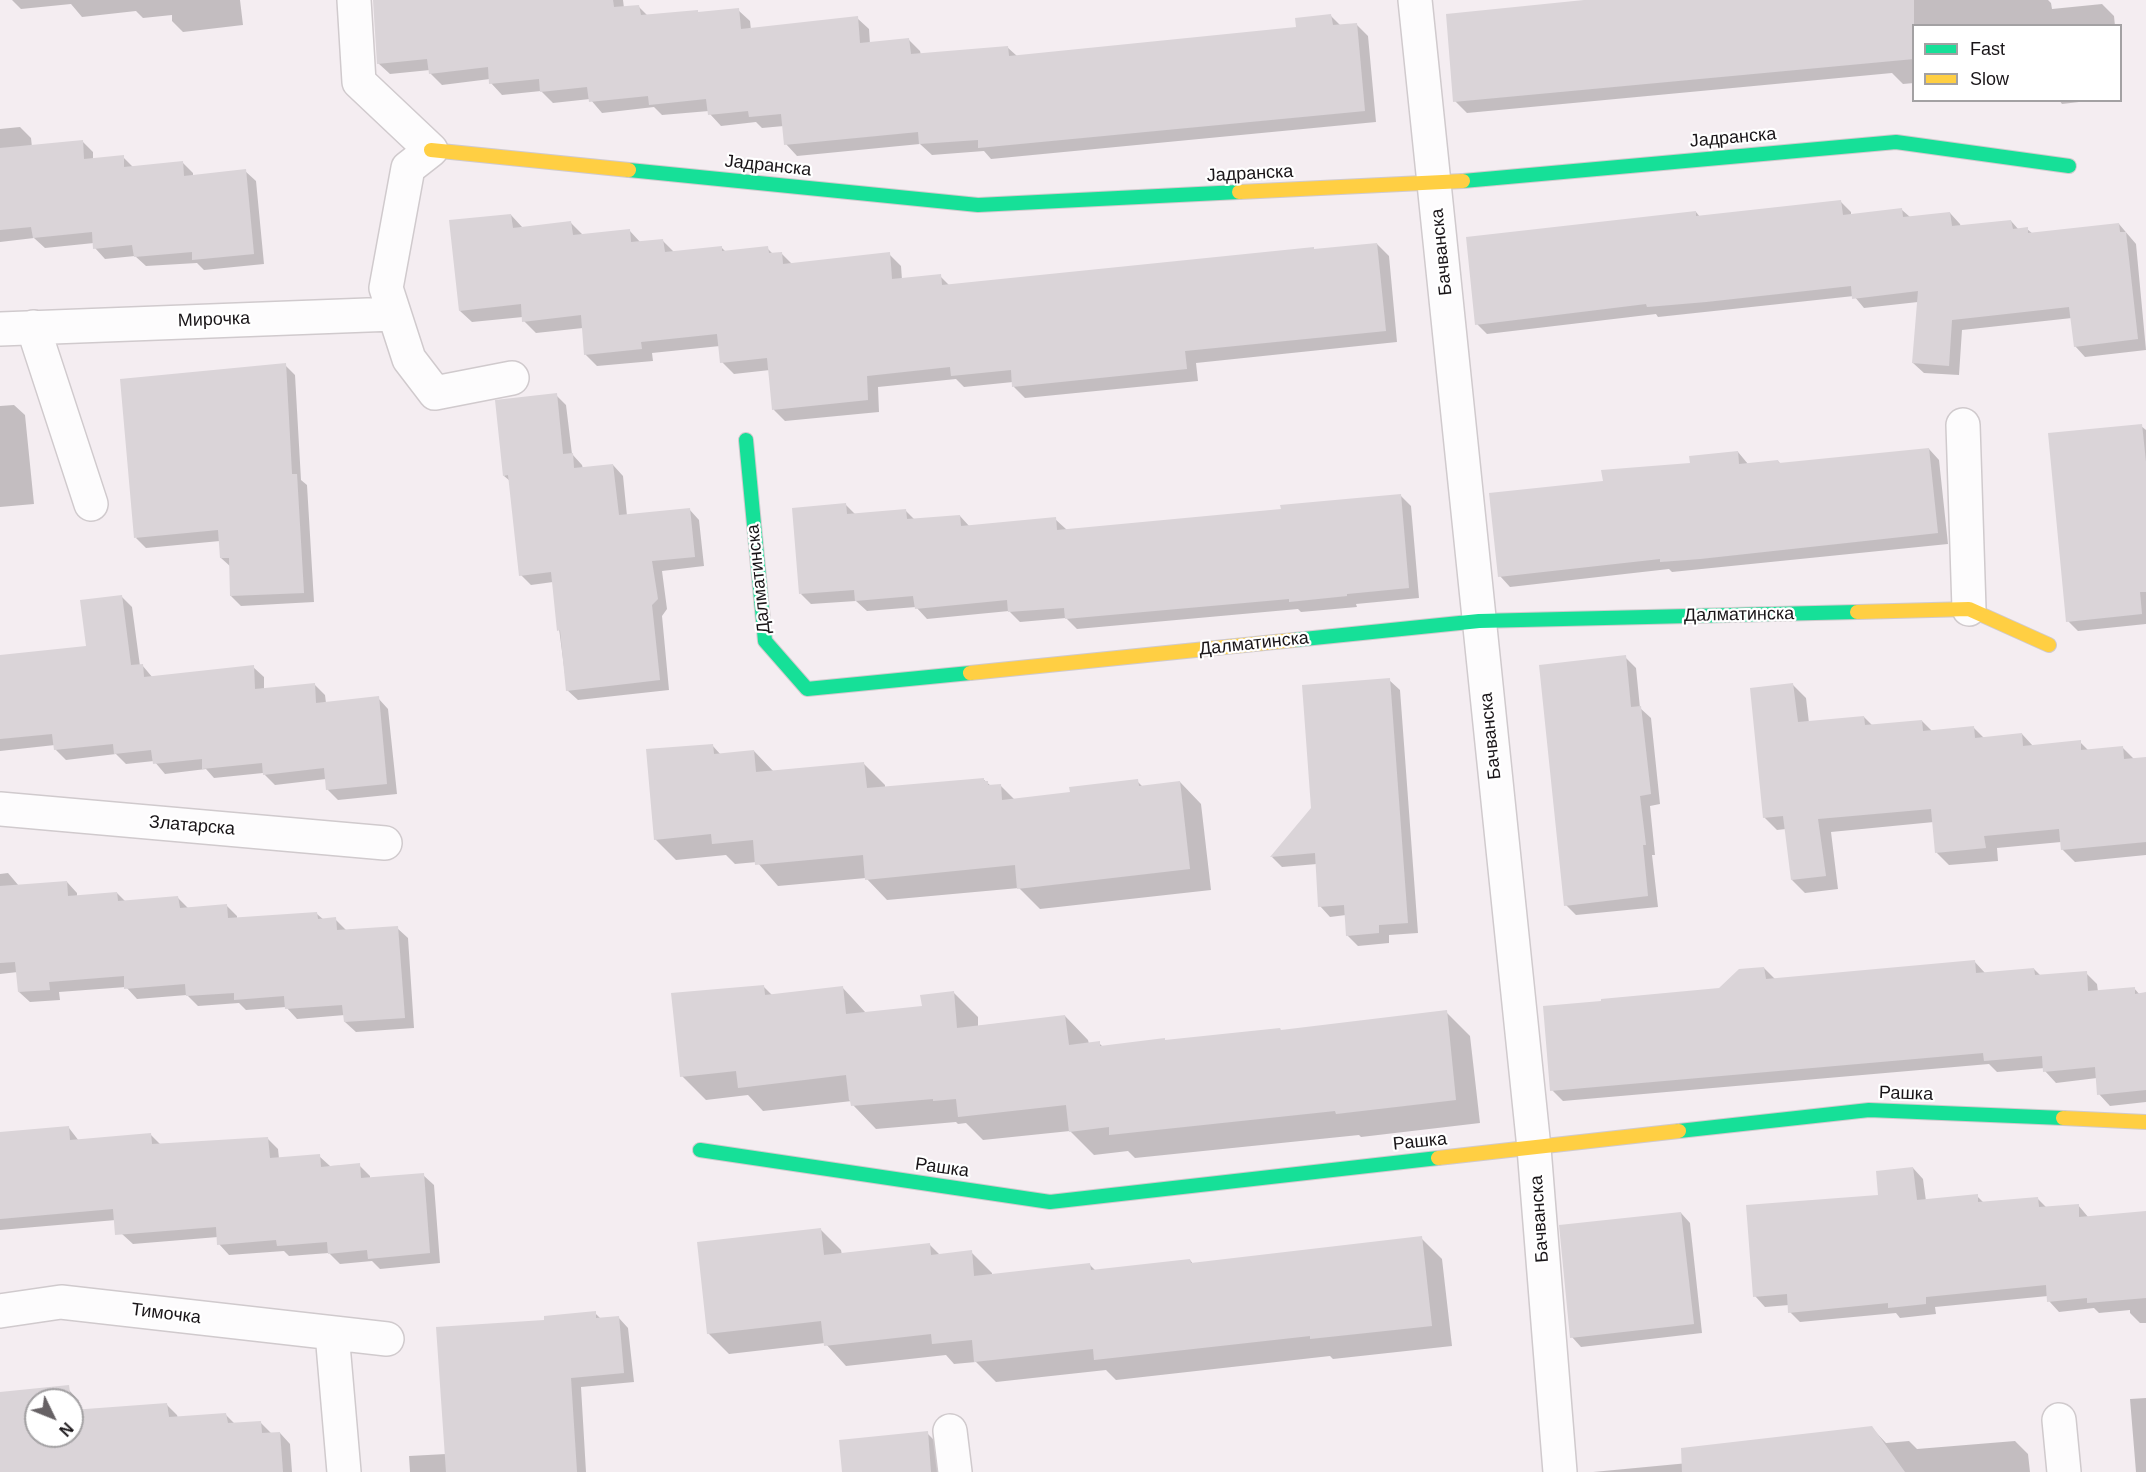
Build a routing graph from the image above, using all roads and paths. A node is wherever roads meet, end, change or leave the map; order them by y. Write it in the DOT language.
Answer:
graph roads {
  1 [pos="354,0"];
  2 [pos="1415,0"];
  3 [pos="431,150"];
  4 [pos="2069,166"];
  5 [pos="1435,183"];
  6 [pos="394,314"];
  7 [pos="33,327"];
  8 [pos="0,329"];
  9 [pos="512,378"];
  10 [pos="1963,425"];
  11 [pos="746,440"];
  12 [pos="91,504"];
  13 [pos="1969,609"];
  14 [pos="1479,621"];
  15 [pos="2049,645"];
  16 [pos="0,809"];
  17 [pos="385,843"];
  18 [pos="2146,1122"];
  19 [pos="1534,1148"];
  20 [pos="700,1150"];
  21 [pos="0,1311"];
  22 [pos="332,1333"];
  23 [pos="387,1339"];
  24 [pos="2059,1420"];
  25 [pos="950,1431"];
  26 [pos="344,1472"];
  27 [pos="955,1472"];
  28 [pos="1560,1472"];
  29 [pos="2064,1472"];
  1 -- 3 [label="street"];
  2 -- 5 [label="street, Бачванска"];
  3 -- 5 [label="street, Јадранска"];
  3 -- 6 [label="street"];
  4 -- 5 [label="street, Јадранска"];
  5 -- 14 [label="street, Бачванска"];
  6 -- 7 [label="street, Мирочка"];
  6 -- 9 [label="street"];
  7 -- 8 [label="street, Мирочка"];
  7 -- 12 [label="street"];
  10 -- 13 [label="street"];
  11 -- 14 [label="street, Далматинска"];
  13 -- 14 [label="street, Далматинска"];
  13 -- 15 [label="street, Далматинска"];
  14 -- 19 [label="street, Бачванска"];
  16 -- 17 [label="street, Златарска"];
  18 -- 19 [label="street, Рашка"];
  19 -- 20 [label="street, Рашка"];
  19 -- 28 [label="street, Бачванска"];
  21 -- 22 [label="street, Тимочка"];
  22 -- 23 [label="street, Тимочка"];
  22 -- 26 [label="street"];
  24 -- 29 [label="street"];
  25 -- 27 [label="street"];
}
